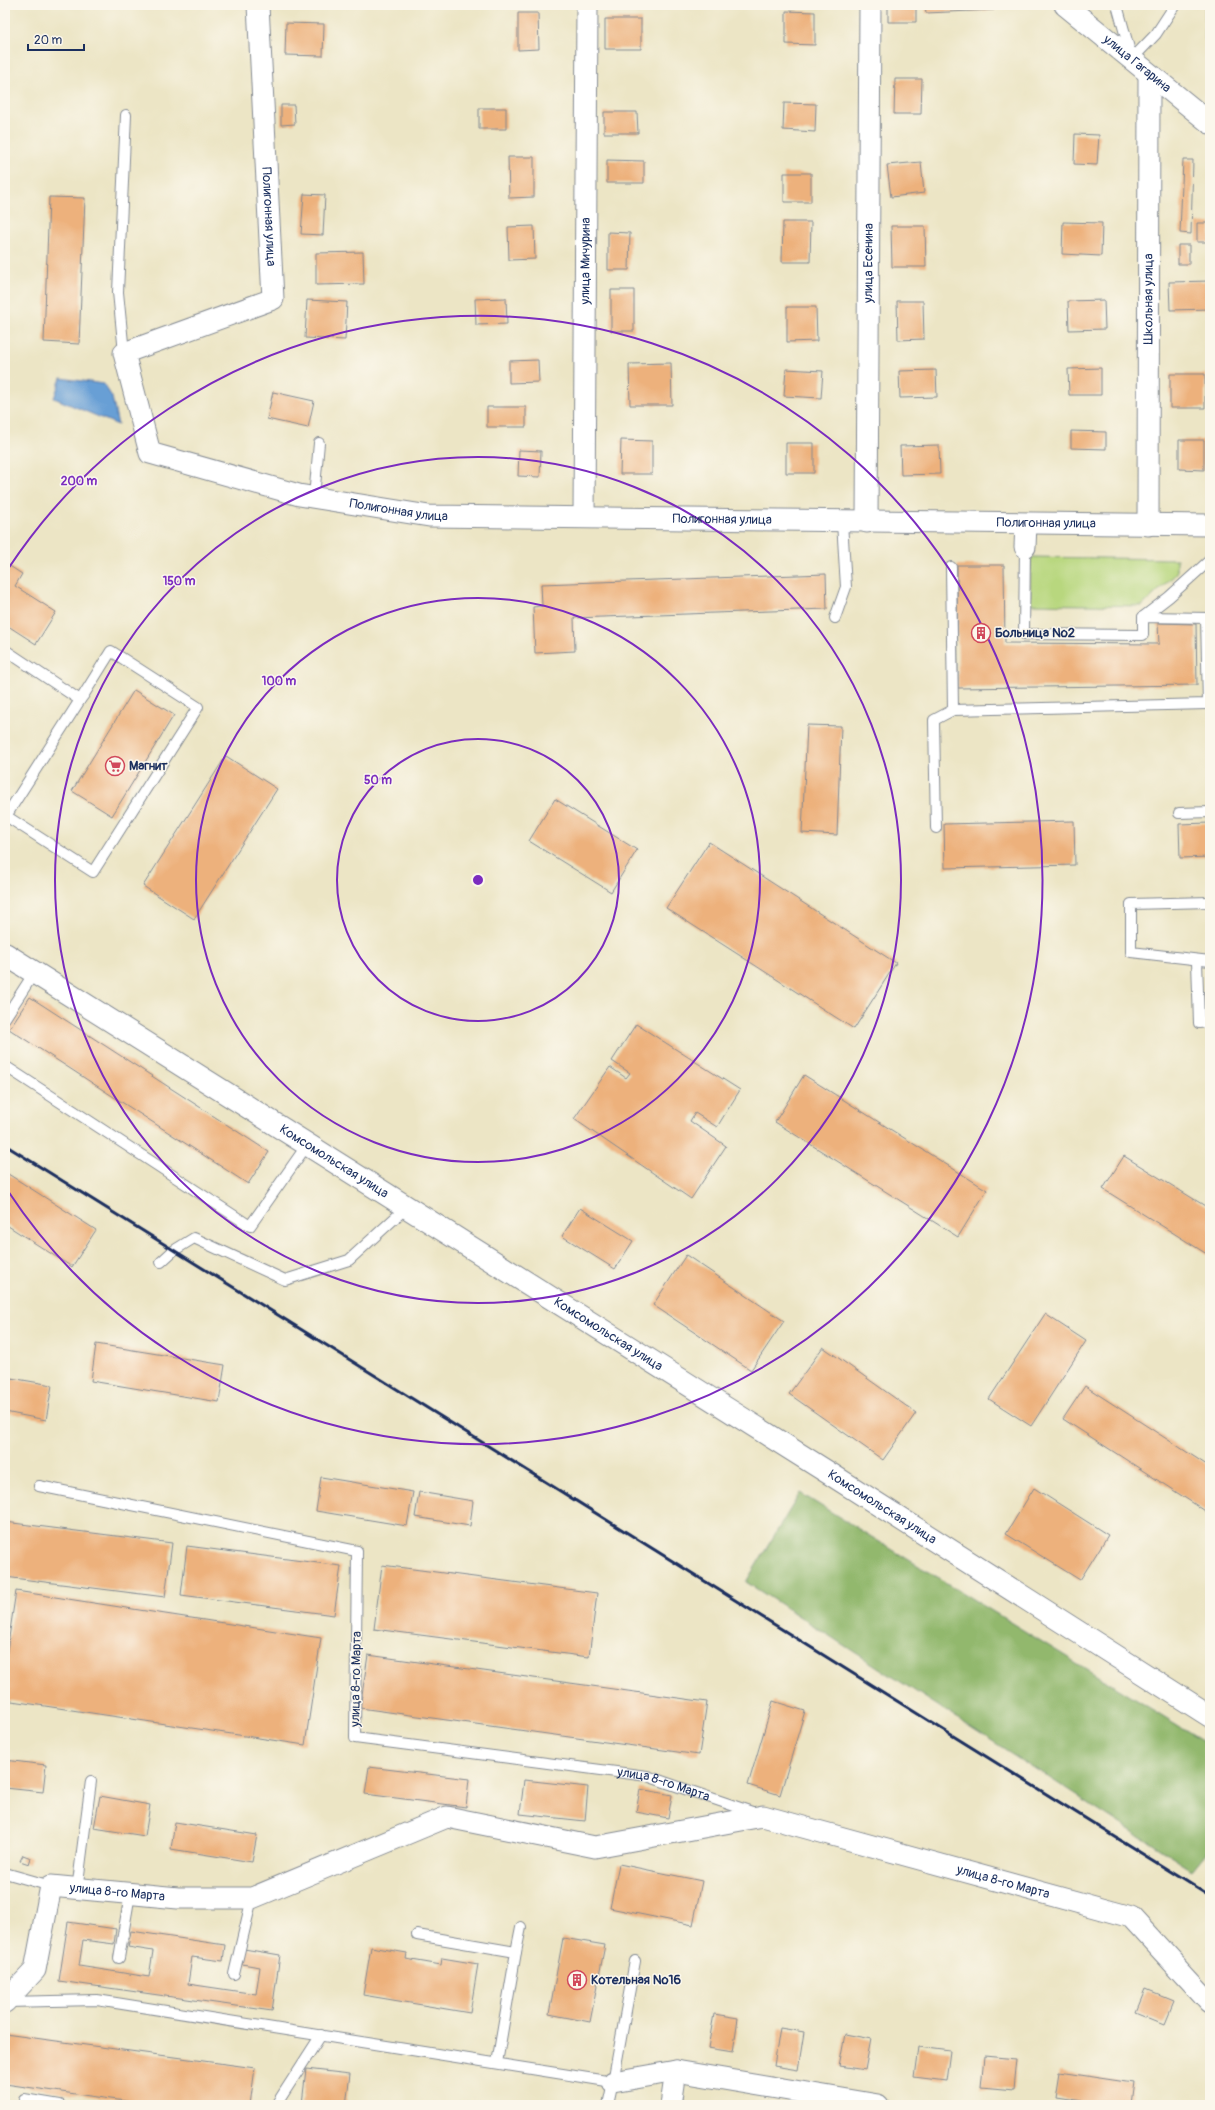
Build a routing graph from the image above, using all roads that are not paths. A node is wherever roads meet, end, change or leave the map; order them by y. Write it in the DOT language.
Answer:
graph roads {
  1 [pos="258,5"];
  2 [pos="587,5"];
  3 [pos="870,5"];
  4 [pos="1065,5"];
  5 [pos="1117,5"];
  6 [pos="1175,5"];
  7 [pos="1132,59"];
  8 [pos="1149,74"];
  9 [pos="126,115"];
  10 [pos="1210,123"];
  11 [pos="124,353"];
  12 [pos="319,443"];
  13 [pos="314,497"];
  14 [pos="584,517"];
  15 [pos="842,522"];
  16 [pos="867,522"];
  17 [pos="1026,524"];
  18 [pos="1148,525"];
  19 [pos="1210,525"];
  20 [pos="1025,547"];
  21 [pos="1210,560"];
  22 [pos="951,567"];
  23 [pos="1143,617"];
  24 [pos="835,618"];
  25 [pos="1208,618"];
  26 [pos="5,650"];
  27 [pos="80,700"];
  28 [pos="1209,704"];
  29 [pos="953,710"];
  30 [pos="1210,812"];
  31 [pos="1179,813"];
  32 [pos="5,817"];
  33 [pos="936,828"];
  34 [pos="1210,902"];
  35 [pos="5,954"];
  36 [pos="1197,961"];
  37 [pos="1210,961"];
  38 [pos="34,973"];
  39 [pos="5,1018"];
  40 [pos="1210,1022"];
  41 [pos="5,1066"];
  42 [pos="307,1145"];
  43 [pos="407,1207"];
  44 [pos="161,1262"];
  45 [pos="39,1486"];
  46 [pos="1210,1716"];
  47 [pos="91,1781"];
  48 [pos="763,1816"];
  49 [pos="5,1873"];
  50 [pos="51,1886"];
  51 [pos="77,1890"];
  52 [pos="130,1894"];
  53 [pos="252,1898"];
  54 [pos="521,1927"];
  55 [pos="417,1935"];
  56 [pos="516,1952"];
  57 [pos="119,1958"];
  58 [pos="635,1961"];
  59 [pos="234,1974"];
  60 [pos="5,2002"];
  61 [pos="1210,2003"];
  62 [pos="321,2035"];
  63 [pos="497,2063"];
  64 [pos="676,2071"];
  65 [pos="612,2082"];
  66 [pos="24,2099"];
  67 [pos="60,2105"];
  68 [pos="276,2105"];
  69 [pos="608,2105"];
  70 [pos="671,2105"];
  71 [pos="878,2105"];
  1 -- 11 [label="street, Полигонная улица"];
  2 -- 14 [label="street, улица Мичурина"];
  3 -- 16 [label="street, улица Есенина"];
  4 -- 7 [label="street, улица Гагарина"];
  5 -- 7 [label="lane"];
  6 -- 7 [label="lane"];
  7 -- 8 [label="street, улица Гагарина"];
  8 -- 10 [label="street, улица Гагарина"];
  8 -- 18 [label="street, Школьная улица"];
  9 -- 11 [label="lane"];
  11 -- 13 [label="street, Полигонная улица"];
  12 -- 13 [label="lane"];
  13 -- 14 [label="street, Полигонная улица"];
  14 -- 15 [label="street, Полигонная улица"];
  15 -- 16 [label="street, Полигонная улица"];
  15 -- 24 [label="lane"];
  16 -- 17 [label="street, Полигонная улица"];
  17 -- 18 [label="street, Полигонная улица"];
  17 -- 20 [label="street"];
  18 -- 19 [label="street, Полигонная улица"];
  20 -- 23 [label="lane"];
  21 -- 23 [label="lane"];
  22 -- 29 [label="lane"];
  23 -- 25 [label="lane"];
  25 -- 28 [label="lane"];
  26 -- 27 [label="lane"];
  27 -- 32 [label="lane"];
  27 -- 32 [label="lane"];
  28 -- 29 [label="lane"];
  29 -- 33 [label="lane"];
  30 -- 31 [label="lane"];
  34 -- 36 [label="lane"];
  35 -- 38 [label="street, Комсомольская улица"];
  36 -- 37 [label="lane"];
  36 -- 40 [label="lane"];
  38 -- 39 [label="lane"];
  38 -- 42 [label="street, Комсомольская улица"];
  41 -- 42 [label="lane"];
  42 -- 43 [label="street, Комсомольская улица"];
  43 -- 44 [label="lane"];
  43 -- 46 [label="street, Комсомольская улица"];
  45 -- 48 [label="lane, улица 8-го Марта"];
  47 -- 51 [label="lane"];
  48 -- 53 [label="street, улица 8-го Марта"];
  48 -- 61 [label="street, улица 8-го Марта"];
  49 -- 50 [label="lane"];
  50 -- 51 [label="street, улица 8-го Марта"];
  50 -- 60 [label="street"];
  51 -- 52 [label="street, улица 8-го Марта"];
  52 -- 53 [label="street, улица 8-го Марта"];
  52 -- 57 [label="lane"];
  53 -- 59 [label="lane"];
  54 -- 56 [label="lane"];
  55 -- 56 [label="lane"];
  56 -- 63 [label="lane"];
  58 -- 65 [label="lane"];
  60 -- 62 [label="lane"];
  62 -- 63 [label="lane"];
  62 -- 68 [label="lane"];
  63 -- 65 [label="lane"];
  64 -- 65 [label="street"];
  64 -- 70 [label="street"];
  64 -- 71 [label="street"];
  65 -- 69 [label="lane"];
  66 -- 67 [label="lane"];
}
